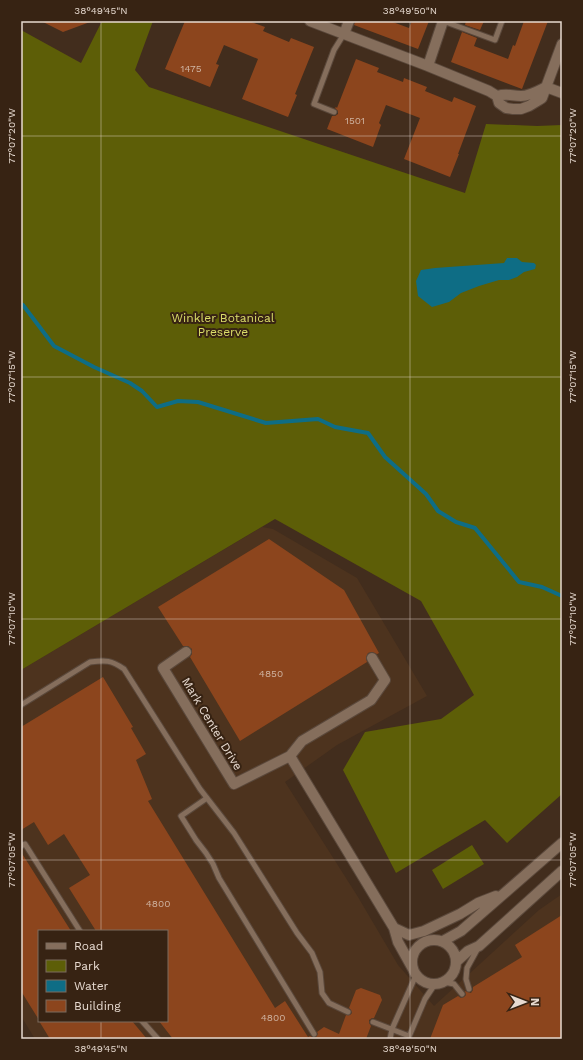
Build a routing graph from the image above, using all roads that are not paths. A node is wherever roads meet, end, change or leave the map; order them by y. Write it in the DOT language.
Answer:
graph roads {
  1 [pos="310,21"];
  2 [pos="349,21"];
  3 [pos="443,21"];
  4 [pos="502,21"];
  5 [pos="344,34"];
  6 [pos="562,44"];
  7 [pos="428,66"];
  8 [pos="546,87"];
  9 [pos="562,93"];
  10 [pos="334,112"];
  11 [pos="186,652"];
  12 [pos="372,658"];
  13 [pos="21,705"];
  14 [pos="290,756"];
  15 [pos="207,798"];
  16 [pos="562,843"];
  17 [pos="21,846"];
  18 [pos="562,871"];
  19 [pos="504,894"];
  20 [pos="394,928"];
  21 [pos="79,930"];
  22 [pos="443,941"];
  23 [pos="479,946"];
  24 [pos="457,961"];
  25 [pos="414,972"];
  26 [pos="440,983"];
  27 [pos="469,989"];
  28 [pos="462,994"];
  29 [pos="348,1012"];
  30 [pos="143,1022"];
  31 [pos="373,1022"];
  32 [pos="392,1029"];
  33 [pos="314,1034"];
  34 [pos="409,1038"];
  35 [pos="158,1039"];
  36 [pos="390,1039"];
  1 -- 5 [label="street"];
  2 -- 5 [label="street"];
  3 -- 4 [label="lane"];
  3 -- 7 [label="street"];
  5 -- 7 [label="street"];
  5 -- 10 [label="lane"];
  6 -- 8 [label="street"];
  7 -- 8 [label="street"];
  8 -- 9 [label="street"];
  11 -- 14 [label="street, Mark Center Drive"];
  12 -- 14 [label="street, Mark Center Drive"];
  13 -- 15 [label="lane"];
  14 -- 20 [label="street"];
  15 -- 29 [label="lane"];
  15 -- 33 [label="lane"];
  16 -- 19 [label="street"];
  17 -- 21 [label="lane"];
  18 -- 23 [label="street"];
  19 -- 20 [label="street"];
  19 -- 22 [label="street"];
  20 -- 25 [label="street"];
  22 -- 24 [label="street"];
  22 -- 25 [label="street"];
  23 -- 24 [label="street"];
  23 -- 27 [label="lane"];
  24 -- 26 [label="street"];
  25 -- 26 [label="street"];
  25 -- 32 [label="lane"];
  26 -- 28 [label="lane"];
  26 -- 34 [label="lane"];
  30 -- 35 [label="lane"];
  31 -- 32 [label="lane"];
  32 -- 34 [label="lane"];
  32 -- 36 [label="lane"];
}
